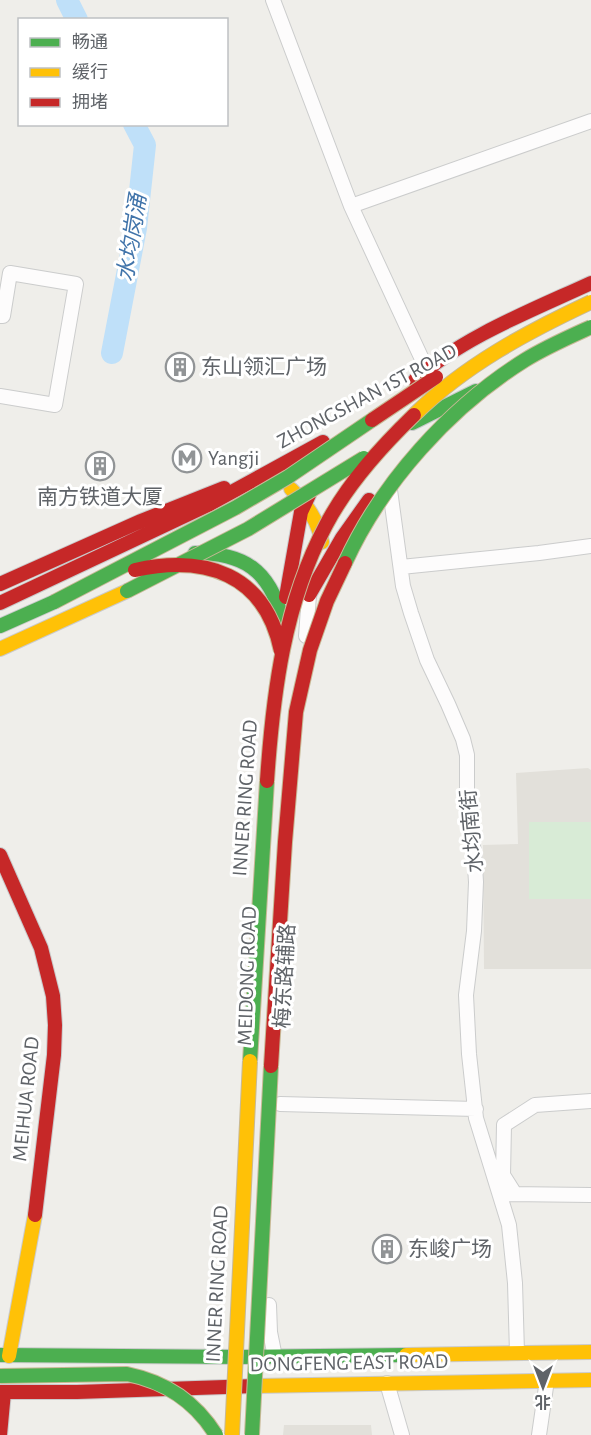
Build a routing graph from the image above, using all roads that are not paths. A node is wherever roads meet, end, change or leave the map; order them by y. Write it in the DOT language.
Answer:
graph roads {
  1 [pos="273,0"];
  2 [pos="591,121"];
  3 [pos="351,206"];
  4 [pos="591,283"];
  5 [pos="586,289"];
  6 [pos="591,303"];
  7 [pos="0,316"];
  8 [pos="591,327"];
  9 [pos="591,340"];
  10 [pos="521,363"];
  11 [pos="473,364"];
  12 [pos="427,370"];
  13 [pos="0,396"];
  14 [pos="455,401"];
  15 [pos="398,402"];
  16 [pos="389,435"];
  17 [pos="353,454"];
  18 [pos="388,477"];
  19 [pos="255,479"];
  20 [pos="293,490"];
  21 [pos="304,503"];
  22 [pos="591,546"];
  23 [pos="166,557"];
  24 [pos="246,562"];
  25 [pos="401,567"];
  26 [pos="0,584"];
  27 [pos="309,595"];
  28 [pos="54,602"];
  29 [pos="0,603"];
  30 [pos="282,618"];
  31 [pos="0,626"];
  32 [pos="0,634"];
  33 [pos="0,648"];
  34 [pos="0,658"];
  35 [pos="0,855"];
  36 [pos="284,856"];
  37 [pos="263,871"];
  38 [pos="268,956"];
  39 [pos="286,956"];
  40 [pos="591,1101"];
  41 [pos="280,1104"];
  42 [pos="476,1109"];
  43 [pos="498,1194"];
  44 [pos="515,1194"];
  45 [pos="591,1195"];
  46 [pos="260,1256"];
  47 [pos="591,1352"];
  48 [pos="517,1353"];
  49 [pos="4,1355"];
  50 [pos="226,1357"];
  51 [pos="242,1357"];
  52 [pos="275,1357"];
  53 [pos="0,1376"];
  54 [pos="547,1380"];
  55 [pos="591,1380"];
  56 [pos="387,1383"];
  57 [pos="240,1385"];
  58 [pos="2,1392"];
  59 [pos="0,1435"];
  60 [pos="216,1435"];
  61 [pos="225,1435"];
  62 [pos="231,1435"];
  63 [pos="239,1435"];
  64 [pos="248,1435"];
  65 [pos="252,1435"];
  66 [pos="264,1435"];
  67 [pos="402,1435"];
  68 [pos="539,1435"];
  1 -- 3 [label="street"];
  2 -- 3 [label="street"];
  3 -- 12 [label="street"];
  4 -- 5 [label="main road"];
  5 -- 12 [label="main road"];
  5 -- 28 [label="main road, bridge"];
  6 -- 11 [label="main road, ZHONGSHAN 1ST ROAD"];
  6 -- 62 [label="main road, INNER RING ROAD, bridge"];
  7 -- 13 [label="street"];
  8 -- 10 [label="main road, INNER RING ROAD, bridge"];
  9 -- 14 [label="main road"];
  10 -- 33 [label="main road, bridge"];
  10 -- 36 [label="main road, INNER RING ROAD, bridge"];
  11 -- 15 [label="main road, ZHONGSHAN 1ST ROAD"];
  11 -- 21 [label="main road"];
  12 -- 15 [label="main road"];
  14 -- 16 [label="main road"];
  14 -- 18 [label="main road"];
  15 -- 19 [label="main road, ZHONGSHAN 1ST ROAD"];
  17 -- 20 [label="main road"];
  18 -- 25 [label="street, 水均南街"];
  18 -- 27 [label="main road"];
  19 -- 20 [label="main road"];
  19 -- 26 [label="main road"];
  19 -- 29 [label="main road, ZHONGSHAN 1ST ROAD"];
  20 -- 21 [label="main road"];
  20 -- 23 [label="main road"];
  21 -- 27 [label="main road"];
  21 -- 30 [label="main road, MEIDONG ROAD"];
  22 -- 25 [label="street"];
  23 -- 24 [label="main road"];
  23 -- 32 [label="main road"];
  24 -- 30 [label="main road"];
  24 -- 34 [label="main road"];
  25 -- 42 [label="street, 水均南街"];
  27 -- 38 [label="main road, MEIDONG ROAD"];
  27 -- 39 [label="street, 梅东路辅路"];
  28 -- 31 [label="main road"];
  28 -- 36 [label="main road, bridge"];
  30 -- 37 [label="main road, MEIDONG ROAD"];
  35 -- 49 [label="main road, MEIHUA ROAD"];
  36 -- 46 [label="main road, INNER RING ROAD, bridge"];
  37 -- 50 [label="street, 梅东路辅路"];
  37 -- 51 [label="main road, MEIDONG ROAD"];
  38 -- 39 [label="street"];
  38 -- 52 [label="main road, MEIDONG ROAD"];
  39 -- 41 [label="street, 梅东路辅路"];
  40 -- 44 [label="street"];
  41 -- 42 [label="street"];
  41 -- 52 [label="street, 梅东路辅路"];
  42 -- 43 [label="street, 水均南街"];
  43 -- 44 [label="street"];
  43 -- 48 [label="street, 水均南街"];
  44 -- 45 [label="street"];
  46 -- 65 [label="main road, INNER RING ROAD, bridge"];
  46 -- 66 [label="main road, bridge"];
  47 -- 48 [label="main road, DONGFENG EAST ROAD"];
  48 -- 52 [label="main road, DONGFENG EAST ROAD"];
  49 -- 50 [label="main road, DONGFENG EAST ROAD"];
  50 -- 51 [label="main road, DONGFENG EAST ROAD"];
  51 -- 52 [label="main road, DONGFENG EAST ROAD"];
  53 -- 60 [label="main road, bridge"];
  54 -- 55 [label="main road, DONGFENG EAST ROAD"];
  54 -- 56 [label="main road, DONGFENG EAST ROAD"];
  54 -- 68 [label="street"];
  56 -- 57 [label="main road, DONGFENG EAST ROAD"];
  56 -- 67 [label="street"];
  57 -- 58 [label="main road, DONGFENG EAST ROAD"];
  57 -- 61 [label="street"];
  57 -- 63 [label="main road"];
  57 -- 64 [label="main road"];
  58 -- 59 [label="main road"];
}
